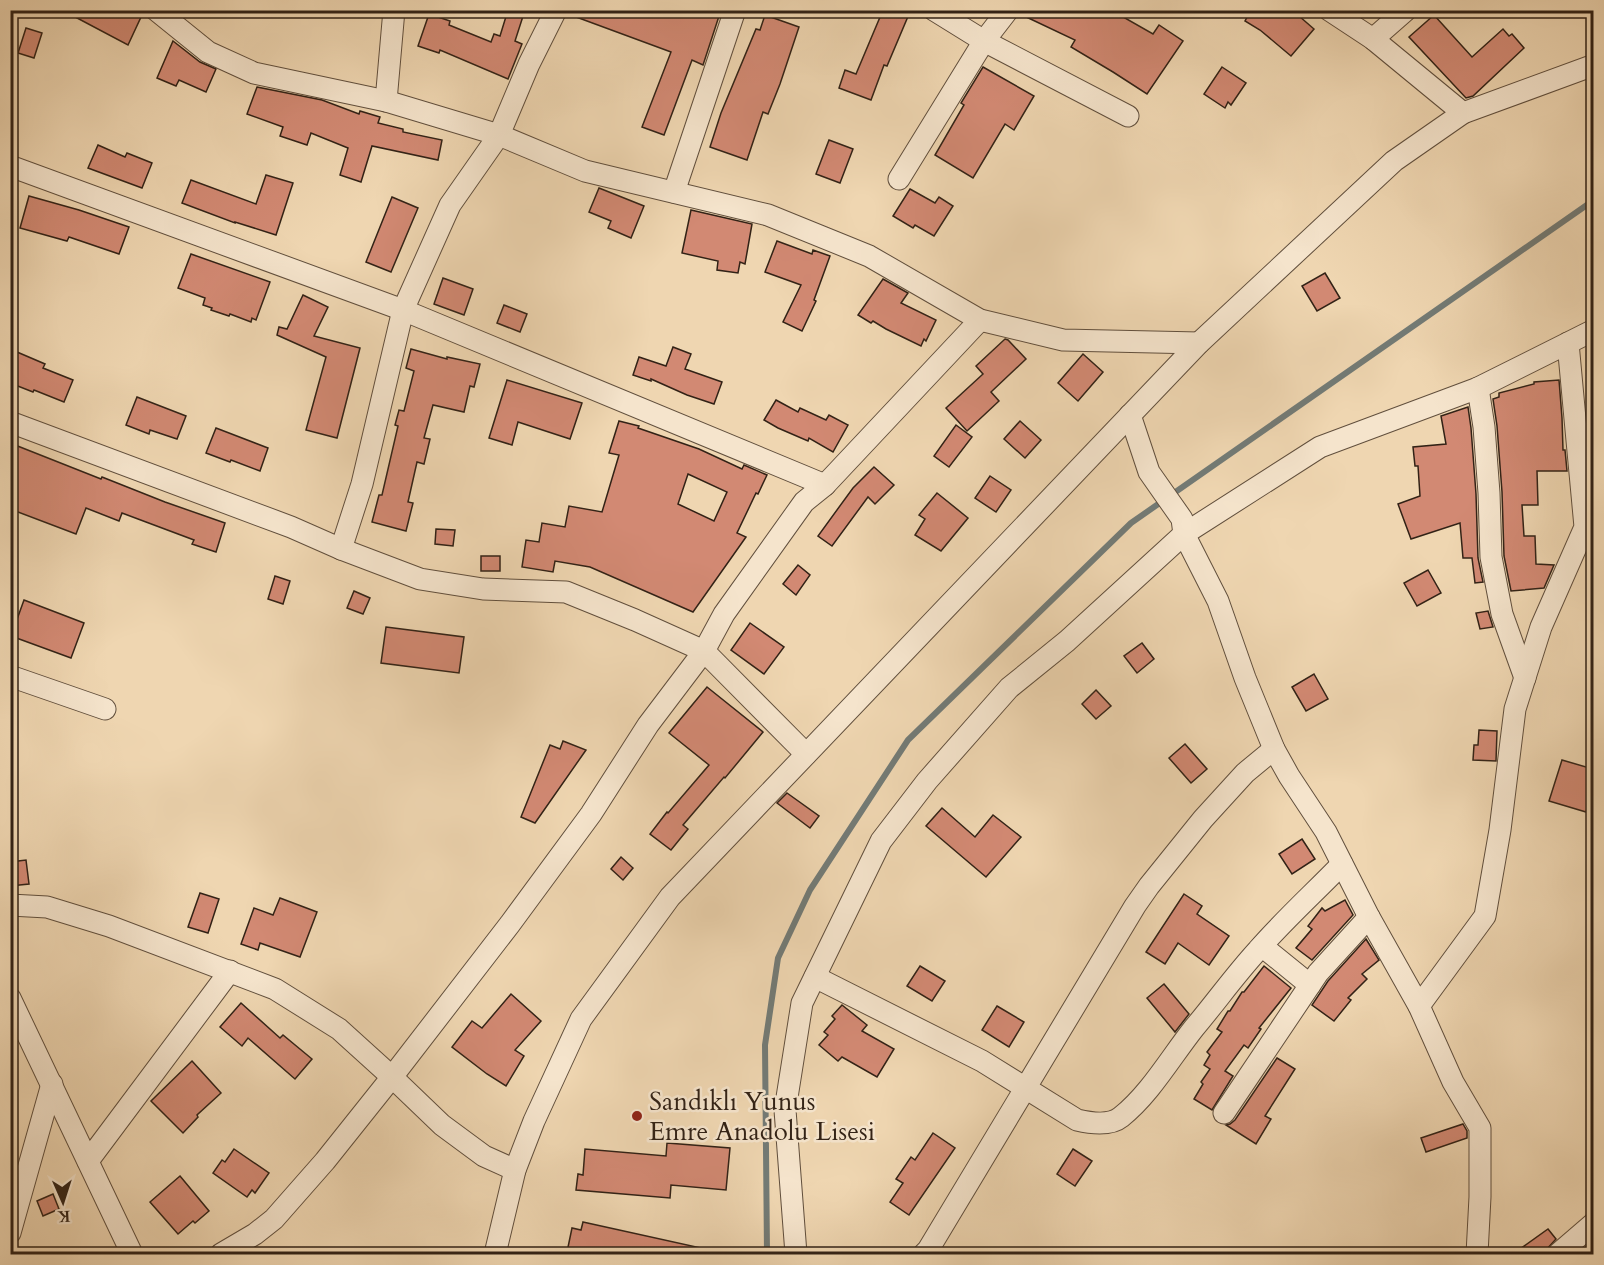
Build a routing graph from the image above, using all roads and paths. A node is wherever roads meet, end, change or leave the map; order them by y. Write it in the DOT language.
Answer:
graph roads {
  1 [pos="156,10"];
  2 [pos="394,10"];
  3 [pos="556,10"];
  4 [pos="735,10"];
  5 [pos="934,10"];
  6 [pos="1008,10"];
  7 [pos="1329,10"];
  8 [pos="1406,10"];
  9 [pos="1373,39"];
  10 [pos="984,40"];
  11 [pos="1593,65"];
  12 [pos="386,101"];
  13 [pos="1463,113"];
  14 [pos="1128,116"];
  15 [pos="499,135"];
  16 [pos="10,166"];
  17 [pos="899,179"];
  18 [pos="674,192"];
  19 [pos="403,310"];
  20 [pos="980,320"];
  21 [pos="1593,330"];
  22 [pos="1568,343"];
  23 [pos="1199,344"];
  24 [pos="1478,388"];
  25 [pos="1130,415"];
  26 [pos="10,422"];
  27 [pos="825,485"];
  28 [pos="1183,527"];
  29 [pos="1586,546"];
  30 [pos="341,549"];
  31 [pos="704,651"];
  32 [pos="10,676"];
  33 [pos="1525,678"];
  34 [pos="105,709"];
  35 [pos="1274,749"];
  36 [pos="806,753"];
  37 [pos="1342,864"];
  38 [pos="10,905"];
  39 [pos="1369,917"];
  40 [pos="1262,946"];
  41 [pos="230,971"];
  42 [pos="815,977"];
  43 [pos="1310,986"];
  44 [pos="10,998"];
  45 [pos="1419,1006"];
  46 [pos="392,1077"];
  47 [pos="52,1084"];
  48 [pos="1026,1087"];
  49 [pos="1224,1113"];
  50 [pos="88,1161"];
  51 [pos="515,1170"];
  52 [pos="1593,1222"];
  53 [pos="10,1233"];
  54 [pos="934,1251"];
  55 [pos="132,1254"];
  56 [pos="221,1254"];
  57 [pos="495,1254"];
  58 [pos="796,1254"];
  59 [pos="1477,1254"];
  60 [pos="1558,1254"];
  1 -- 12 [label="street"];
  2 -- 12 [label="street"];
  3 -- 15 [label="street"];
  4 -- 18 [label="street"];
  5 -- 10 [label="street"];
  6 -- 10 [label="street"];
  7 -- 9 [label="street"];
  8 -- 9 [label="street"];
  9 -- 13 [label="street"];
  10 -- 14 [label="street"];
  10 -- 17 [label="street"];
  11 -- 13 [label="street"];
  12 -- 15 [label="street"];
  13 -- 23 [label="street"];
  15 -- 18 [label="street"];
  15 -- 19 [label="street"];
  16 -- 19 [label="street"];
  18 -- 20 [label="street"];
  19 -- 27 [label="street"];
  19 -- 30 [label="street"];
  20 -- 23 [label="street"];
  20 -- 27 [label="street"];
  21 -- 22 [label="street"];
  22 -- 24 [label="street"];
  22 -- 29 [label="street"];
  23 -- 25 [label="street"];
  24 -- 28 [label="street"];
  24 -- 33 [label="street"];
  25 -- 28 [label="street"];
  25 -- 36 [label="street"];
  26 -- 30 [label="street"];
  27 -- 31 [label="street"];
  28 -- 35 [label="street"];
  28 -- 42 [label="street"];
  29 -- 33 [label="street"];
  30 -- 31 [label="street"];
  31 -- 36 [label="street"];
  31 -- 46 [label="street"];
  32 -- 34 [label="street"];
  33 -- 45 [label="street"];
  35 -- 37 [label="street"];
  35 -- 48 [label="street"];
  36 -- 51 [label="street"];
  37 -- 39 [label="street"];
  37 -- 40 [label="street"];
  38 -- 41 [label="street"];
  39 -- 43 [label="street"];
  39 -- 45 [label="street"];
  40 -- 43 [label="street"];
  40 -- 48 [label="street"];
  41 -- 46 [label="street"];
  41 -- 50 [label="street"];
  42 -- 48 [label="street"];
  42 -- 58 [label="street"];
  43 -- 49 [label="street"];
  44 -- 47 [label="street"];
  45 -- 59 [label="street"];
  46 -- 51 [label="street"];
  46 -- 56 [label="street"];
  47 -- 50 [label="street"];
  47 -- 53 [label="street"];
  48 -- 54 [label="street"];
  50 -- 55 [label="street"];
  51 -- 57 [label="street"];
  52 -- 60 [label="street"];
}
